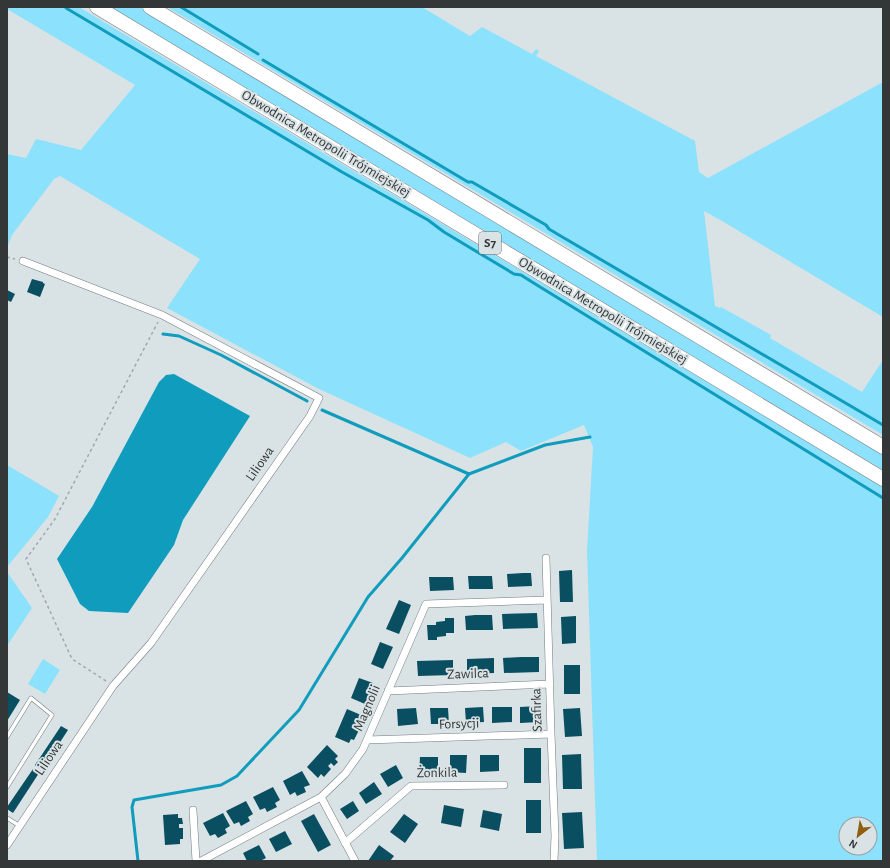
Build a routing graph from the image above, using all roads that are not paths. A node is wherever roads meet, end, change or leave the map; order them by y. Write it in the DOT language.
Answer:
graph roads {
  1 [pos="97,7"];
  2 [pos="150,7"];
  3 [pos="23,261"];
  4 [pos="883,447"];
  5 [pos="883,479"];
  6 [pos="546,558"];
  7 [pos="547,600"];
  8 [pos="550,684"];
  9 [pos="388,690"];
  10 [pos="551,734"];
  11 [pos="7,737"];
  12 [pos="367,740"];
  13 [pos="504,785"];
  14 [pos="7,787"];
  15 [pos="321,797"];
  16 [pos="192,810"];
  17 [pos="7,818"];
  18 [pos="20,826"];
  19 [pos="345,843"];
  20 [pos="7,845"];
  21 [pos="196,861"];
  22 [pos="201,861"];
  23 [pos="355,861"];
  24 [pos="554,861"];
  1 -- 5 [label="highway, Obwodnica Metropolii Trójmiejskiej / S7"];
  2 -- 4 [label="highway, Obwodnica Metropolii Trójmiejskiej / S7"];
  3 -- 18 [label="street, Liliowa"];
  6 -- 7 [label="street, Szafirka"];
  7 -- 8 [label="street, Szafirka"];
  7 -- 9 [label="street, Magnolii"];
  8 -- 9 [label="street, Zawilca"];
  8 -- 10 [label="street, Szafirka"];
  9 -- 12 [label="street, Magnolii"];
  10 -- 12 [label="street, Forsycji"];
  10 -- 24 [label="street, Szafirka"];
  11 -- 14 [label="lane"];
  12 -- 15 [label="street, Magnolii"];
  13 -- 19 [label="street, Żonkila"];
  15 -- 19 [label="street"];
  15 -- 22 [label="street, Magnolii"];
  16 -- 21 [label="street"];
  17 -- 18 [label="lane"];
  18 -- 20 [label="street, Liliowa"];
  19 -- 23 [label="street"];
}
